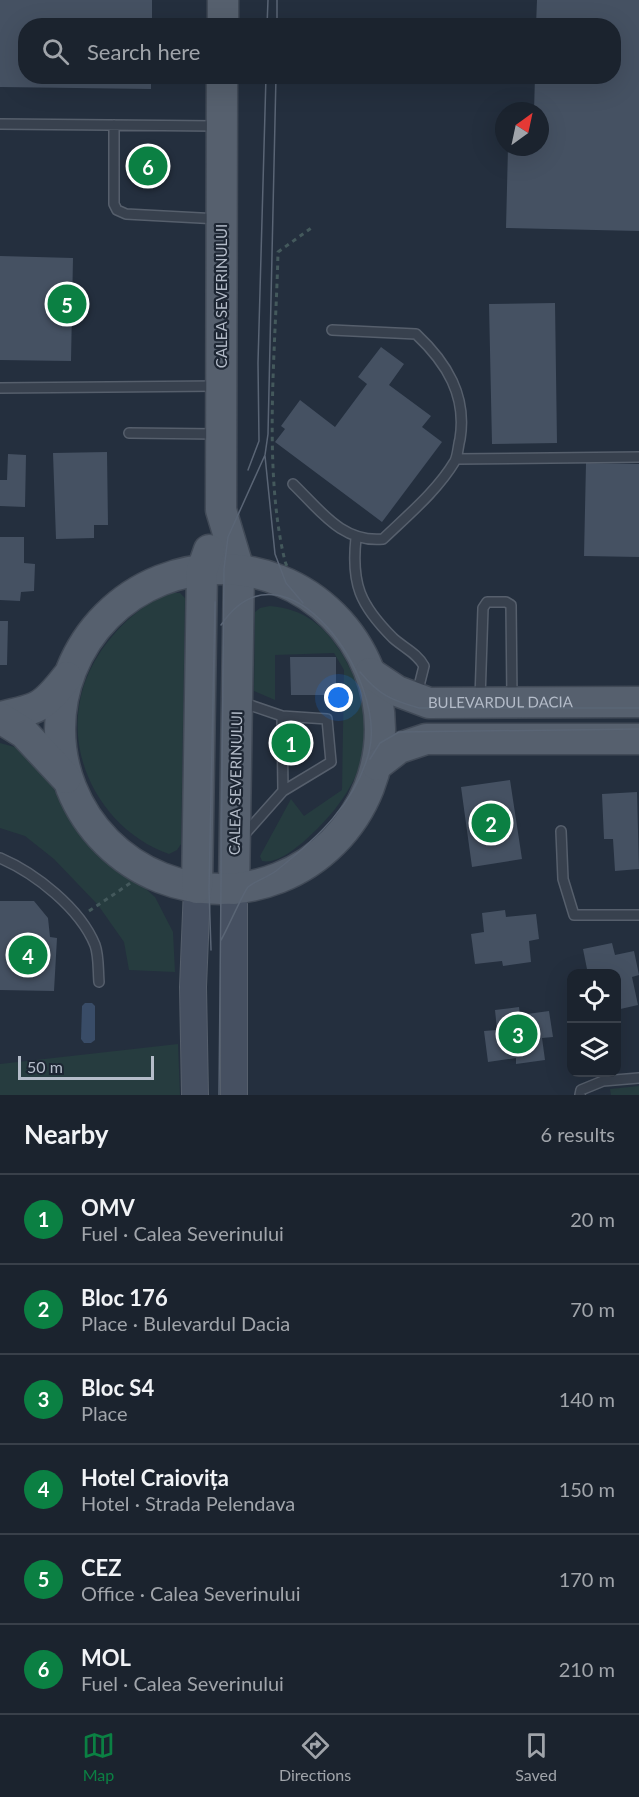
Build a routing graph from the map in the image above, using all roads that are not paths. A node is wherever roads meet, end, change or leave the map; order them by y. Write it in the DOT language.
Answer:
graph roads {
  1 [pos="223,0"];
  2 [pos="223,18"];
  3 [pos="222,84"];
  4 [pos="0,124"];
  5 [pos="114,125"];
  6 [pos="222,126"];
  7 [pos="221,219"];
  8 [pos="332,330"];
  9 [pos="222,386"];
  10 [pos="0,388"];
  11 [pos="129,433"];
  12 [pos="222,434"];
  13 [pos="639,457"];
  14 [pos="456,459"];
  15 [pos="293,484"];
  16 [pos="221,515"];
  17 [pos="356,538"];
  18 [pos="202,570"];
  19 [pos="239,570"];
  20 [pos="370,673"];
  21 [pos="69,675"];
  22 [pos="415,700"];
  23 [pos="238,701"];
  24 [pos="639,702"];
  25 [pos="480,703"];
  26 [pos="512,704"];
  27 [pos="282,716"];
  28 [pos="0,718"];
  29 [pos="639,739"];
  30 [pos="377,765"];
  31 [pos="68,782"];
  32 [pos="283,791"];
  33 [pos="561,831"];
  34 [pos="235,844"];
  35 [pos="0,858"];
  36 [pos="197,888"];
  37 [pos="234,889"];
  38 [pos="639,915"];
  39 [pos="99,982"];
  40 [pos="639,1078"];
  41 [pos="195,1095"];
  42 [pos="234,1095"];
  43 [pos="580,1095"];
  1 -- 2 [label="main road"];
  3 -- 6 [label="main road, CALEA SEVERINULUI"];
  4 -- 5 [label="lane"];
  5 -- 6 [label="lane"];
  5 -- 7 [label="lane"];
  6 -- 7 [label="main road, CALEA SEVERINULUI"];
  7 -- 9 [label="main road, CALEA SEVERINULUI"];
  8 -- 14 [label="lane"];
  9 -- 10 [label="lane"];
  9 -- 12 [label="main road, CALEA SEVERINULUI"];
  11 -- 12 [label="lane"];
  12 -- 16 [label="main road, CALEA SEVERINULUI"];
  13 -- 14 [label="lane"];
  14 -- 17 [label="lane"];
  15 -- 17 [label="lane"];
  16 -- 18 [label="main road, CALEA SEVERINULUI"];
  16 -- 19 [label="main road, CALEA SEVERINULUI"];
  17 -- 22 [label="lane"];
  18 -- 19 [label="main road"];
  18 -- 21 [label="main road"];
  18 -- 36 [label="main road, CALEA SEVERINULUI"];
  19 -- 20 [label="main road"];
  19 -- 23 [label="main road, CALEA SEVERINULUI"];
  20 -- 22 [label="main road, BULEVARDUL DACIA"];
  20 -- 30 [label="main road"];
  21 -- 28 [label="main road"];
  21 -- 31 [label="main road"];
  22 -- 25 [label="main road, BULEVARDUL DACIA"];
  23 -- 27 [label="lane"];
  23 -- 34 [label="main road, CALEA SEVERINULUI"];
  24 -- 26 [label="main road, BULEVARDUL DACIA"];
  25 -- 26 [label="main road, BULEVARDUL DACIA"];
  25 -- 26 [label="lane"];
  27 -- 32 [label="lane"];
  27 -- 32 [label="lane"];
  28 -- 31 [label="main road"];
  29 -- 30 [label="main road"];
  30 -- 37 [label="main road"];
  31 -- 36 [label="main road"];
  32 -- 34 [label="lane"];
  33 -- 38 [label="lane"];
  34 -- 37 [label="main road, CALEA SEVERINULUI"];
  35 -- 39 [label="lane"];
  36 -- 37 [label="main road"];
  36 -- 41 [label="main road, CALEA SEVERINULUI"];
  37 -- 42 [label="main road, CALEA SEVERINULUI"];
  40 -- 43 [label="lane"];
}
